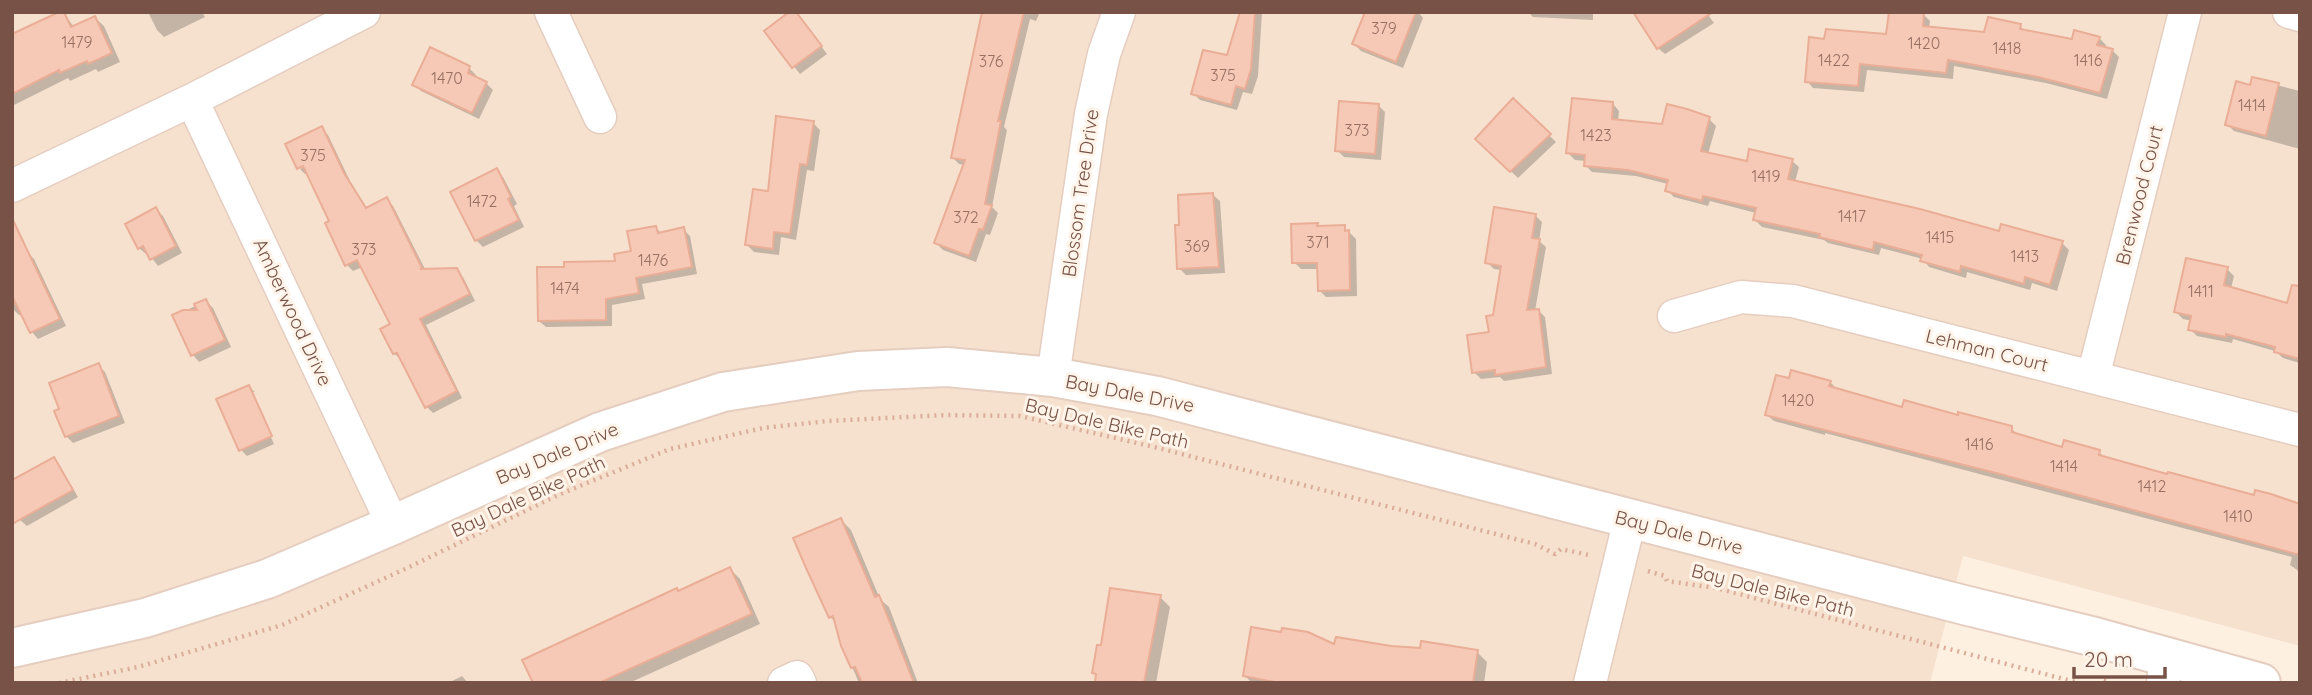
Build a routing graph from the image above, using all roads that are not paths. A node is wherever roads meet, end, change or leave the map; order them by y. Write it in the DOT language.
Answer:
graph roads {
  1 [pos="363,12"];
  2 [pos="551,12"];
  3 [pos="1119,12"];
  4 [pos="2185,12"];
  5 [pos="2289,12"];
  6 [pos="2300,15"];
  7 [pos="192,100"];
  8 [pos="600,117"];
  9 [pos="12,186"];
  10 [pos="1674,316"];
  11 [pos="1054,377"];
  12 [pos="2093,377"];
  13 [pos="2300,430"];
  14 [pos="1630,519"];
  15 [pos="393,525"];
  16 [pos="12,648"];
  17 [pos="2165,669"];
  18 [pos="784,683"];
  19 [pos="800,683"];
  20 [pos="1590,683"];
  21 [pos="2261,683"];
  1 -- 7 [label="street"];
  2 -- 8 [label="street"];
  3 -- 11 [label="street, Blossom Tree Drive"];
  4 -- 12 [label="street, Brenwood Court"];
  5 -- 6 [label="street"];
  7 -- 9 [label="street"];
  7 -- 15 [label="street, Amberwood Drive"];
  10 -- 12 [label="street, Lehman Court"];
  11 -- 14 [label="street, Bay Dale Drive"];
  11 -- 15 [label="street, Bay Dale Drive"];
  12 -- 13 [label="street, Lehman Court"];
  14 -- 17 [label="street, Bay Dale Drive"];
  14 -- 20 [label="street"];
  15 -- 16 [label="street, Bay Dale Drive"];
  17 -- 21 [label="street, Bay Dale Drive"];
  18 -- 19 [label="street"];
}
